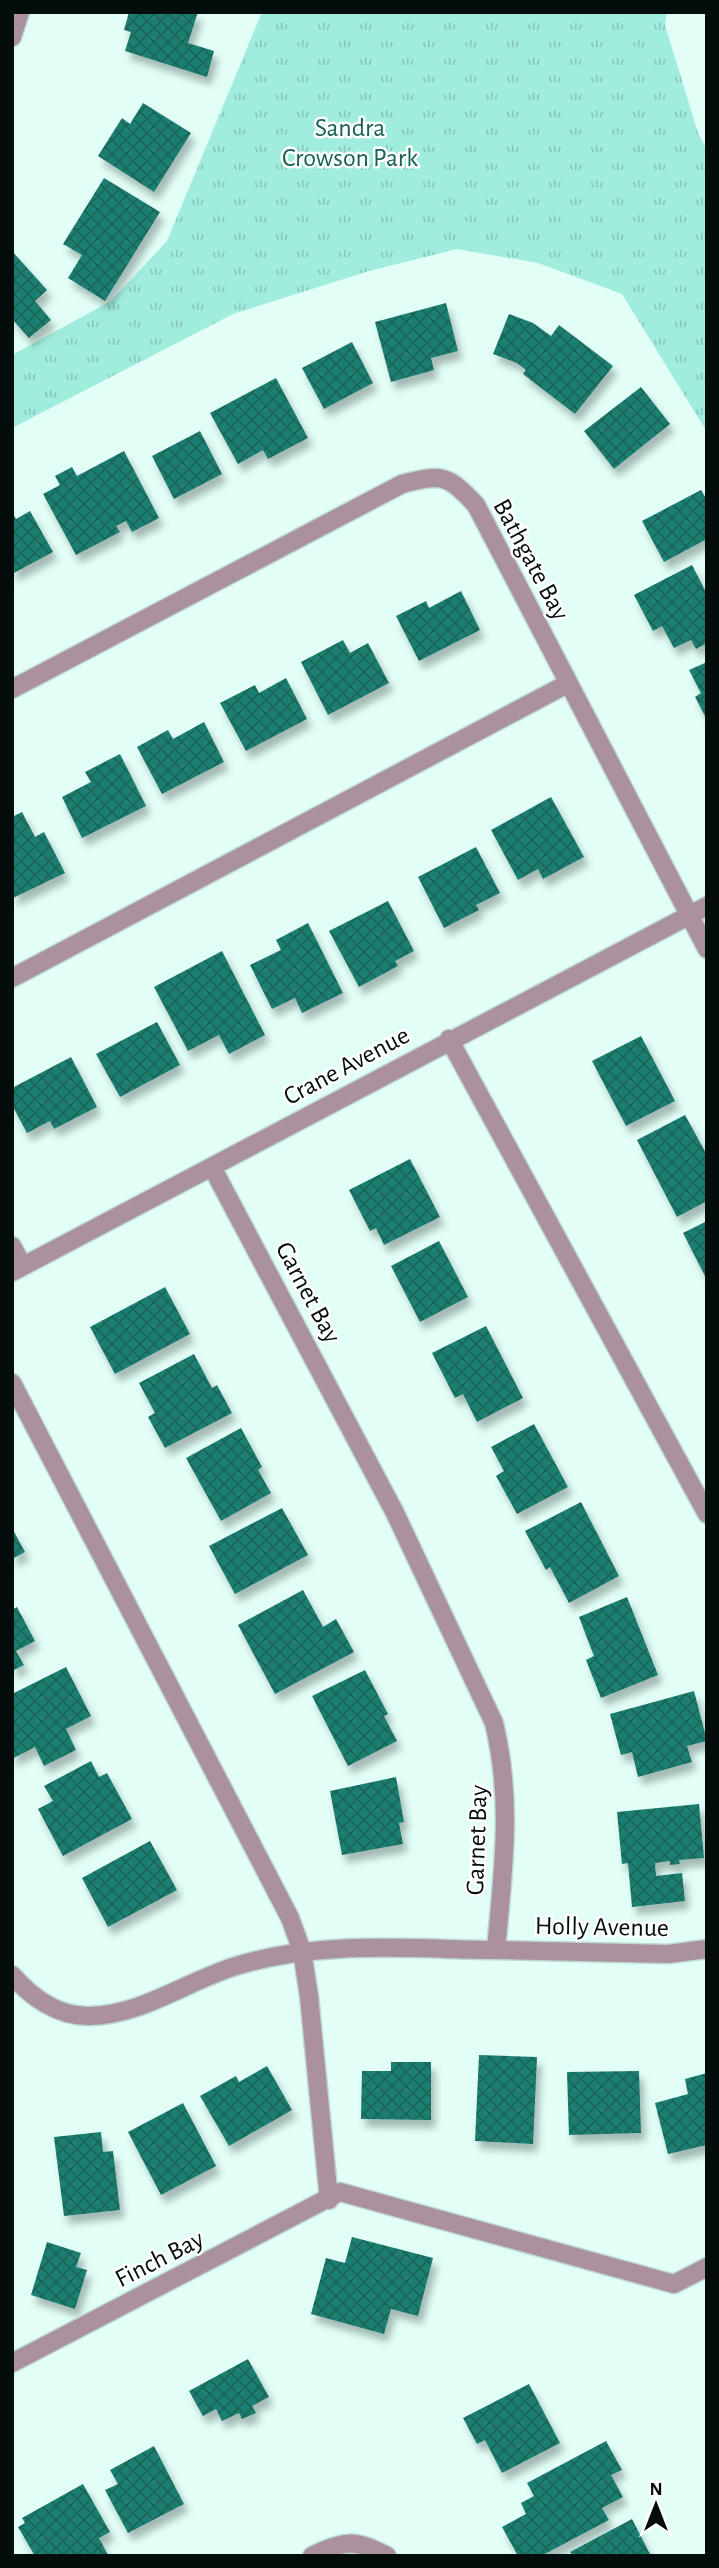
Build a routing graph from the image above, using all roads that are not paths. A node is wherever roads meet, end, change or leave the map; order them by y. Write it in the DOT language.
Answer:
graph roads {
  1 [pos="20,12"];
  2 [pos="12,37"];
  3 [pos="567,684"];
  4 [pos="12,689"];
  5 [pos="707,906"];
  6 [pos="689,915"];
  7 [pos="707,949"];
  8 [pos="12,978"];
  9 [pos="449,1039"];
  10 [pos="212,1167"];
  11 [pos="12,1247"];
  12 [pos="18,1269"];
  13 [pos="12,1383"];
  14 [pos="707,1514"];
  15 [pos="496,1950"];
  16 [pos="707,1950"];
  17 [pos="302,1951"];
  18 [pos="12,1975"];
  19 [pos="329,2200"];
  20 [pos="707,2267"];
  21 [pos="12,2363"];
  22 [pos="312,2556"];
  23 [pos="387,2556"];
  1 -- 2 [label="street"];
  3 -- 4 [label="street, Bathgate Bay"];
  3 -- 6 [label="street, Bathgate Bay"];
  3 -- 8 [label="street"];
  5 -- 6 [label="street, Crane Avenue"];
  6 -- 7 [label="street, Bathgate Bay"];
  6 -- 9 [label="street, Crane Avenue"];
  9 -- 10 [label="street, Crane Avenue"];
  9 -- 14 [label="street"];
  10 -- 12 [label="street, Crane Avenue"];
  10 -- 15 [label="street, Garnet Bay"];
  11 -- 12 [label="street"];
  13 -- 17 [label="street"];
  15 -- 16 [label="street, Holly Avenue"];
  15 -- 17 [label="street"];
  17 -- 18 [label="street"];
  17 -- 19 [label="street"];
  19 -- 20 [label="street"];
  19 -- 21 [label="street, Finch Bay"];
  22 -- 23 [label="street"];
}
